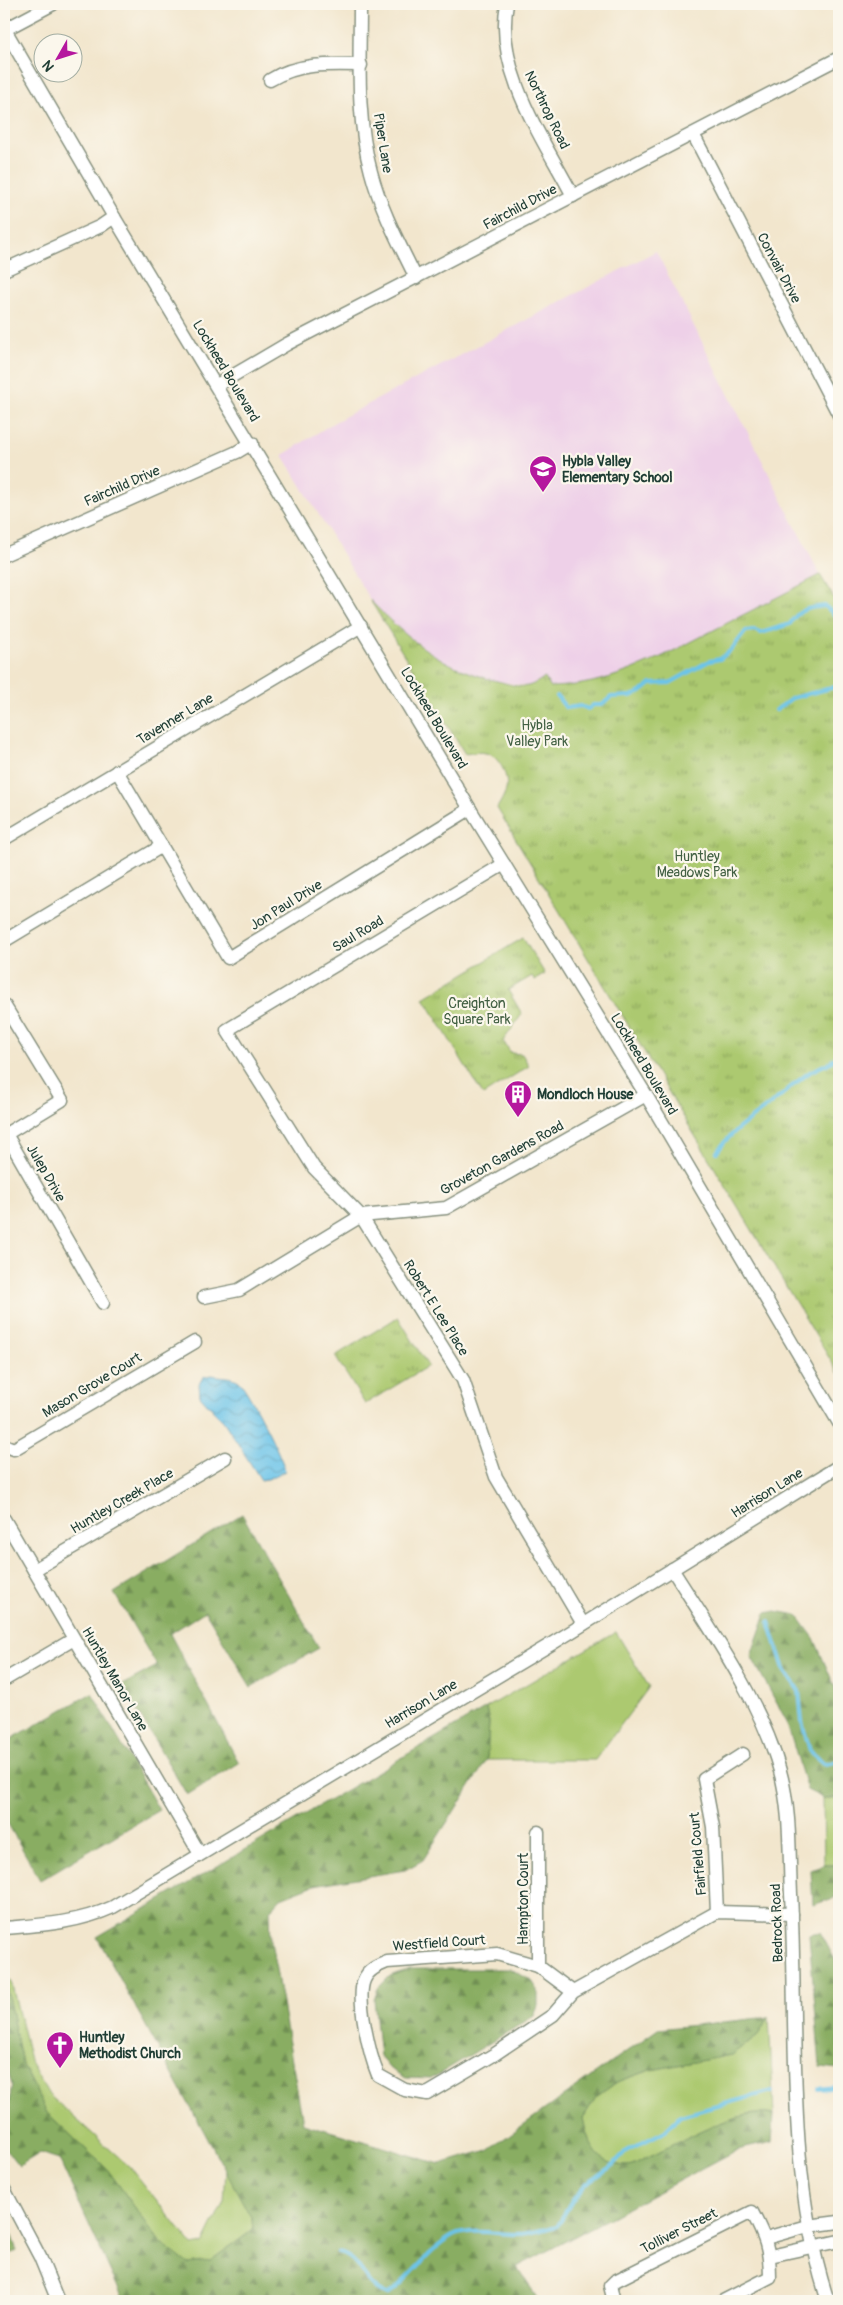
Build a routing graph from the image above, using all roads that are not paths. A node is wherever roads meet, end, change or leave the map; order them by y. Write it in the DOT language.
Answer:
graph roads {
  1 [pos="53,4"];
  2 [pos="360,4"];
  3 [pos="506,4"];
  4 [pos="4,29"];
  5 [pos="839,58"];
  6 [pos="361,65"];
  7 [pos="270,80"];
  8 [pos="692,134"];
  9 [pos="573,196"];
  10 [pos="114,217"];
  11 [pos="4,270"];
  12 [pos="416,278"];
  13 [pos="217,385"];
  14 [pos="839,415"];
  15 [pos="252,443"];
  16 [pos="4,555"];
  17 [pos="361,626"];
  18 [pos="117,771"];
  19 [pos="470,809"];
  20 [pos="4,839"];
  21 [pos="162,846"];
  22 [pos="504,864"];
  23 [pos="4,941"];
  24 [pos="4,1005"];
  25 [pos="227,1030"];
  26 [pos="646,1095"];
  27 [pos="5,1135"];
  28 [pos="361,1216"];
  29 [pos="204,1297"];
  30 [pos="102,1303"];
  31 [pos="195,1342"];
  32 [pos="839,1423"];
  33 [pos="4,1445"];
  34 [pos="225,1458"];
  35 [pos="839,1466"];
  36 [pos="4,1520"];
  37 [pos="34,1570"];
  38 [pos="672,1570"];
  39 [pos="583,1624"];
  40 [pos="74,1639"];
  41 [pos="4,1680"];
  42 [pos="743,1754"];
  43 [pos="538,1832"];
  44 [pos="200,1854"];
  45 [pos="717,1912"];
  46 [pos="792,1914"];
  47 [pos="4,1928"];
  48 [pos="538,1966"];
  49 [pos="573,1992"];
  50 [pos="4,2189"];
  51 [pos="839,2222"];
  52 [pos="808,2226"];
  53 [pos="766,2238"];
  54 [pos="839,2241"];
  55 [pos="812,2247"];
  56 [pos="770,2256"];
  57 [pos="58,2301"];
  58 [pos="614,2301"];
  59 [pos="723,2301"];
  60 [pos="828,2301"];
  1 -- 4 [label="street"];
  2 -- 6 [label="street, Piper Lane"];
  3 -- 9 [label="street, Northrop Road"];
  4 -- 10 [label="street, Lockheed Boulevard"];
  5 -- 8 [label="street, Fairchild Drive"];
  6 -- 7 [label="street"];
  6 -- 12 [label="street, Piper Lane"];
  8 -- 9 [label="street, Fairchild Drive"];
  8 -- 14 [label="street, Convair Drive"];
  9 -- 12 [label="street, Fairchild Drive"];
  10 -- 11 [label="street"];
  10 -- 13 [label="street, Lockheed Boulevard"];
  12 -- 13 [label="street, Fairchild Drive"];
  13 -- 15 [label="street, Lockheed Boulevard"];
  15 -- 16 [label="street, Fairchild Drive"];
  15 -- 17 [label="street, Lockheed Boulevard"];
  17 -- 18 [label="street, Tavenner Lane"];
  17 -- 19 [label="street, Lockheed Boulevard"];
  18 -- 20 [label="street, Tavenner Lane"];
  18 -- 21 [label="street, Jon Paul Drive"];
  19 -- 21 [label="street, Jon Paul Drive"];
  19 -- 22 [label="street, Lockheed Boulevard"];
  21 -- 23 [label="street"];
  22 -- 25 [label="street, Saul Road"];
  22 -- 26 [label="street, Lockheed Boulevard"];
  24 -- 27 [label="street, Julep Drive"];
  25 -- 28 [label="street, Robert E Lee Place"];
  26 -- 28 [label="street, Groveton Gardens Road"];
  26 -- 32 [label="street, Lockheed Boulevard"];
  27 -- 30 [label="street, Julep Drive"];
  28 -- 29 [label="street, Groveton Gardens Road"];
  28 -- 39 [label="street, Robert E Lee Place"];
  31 -- 33 [label="street, Mason Grove Court"];
  34 -- 37 [label="street, Huntley Creek Place"];
  35 -- 38 [label="street, Harrison Lane"];
  36 -- 37 [label="street, Huntley Manor Lane"];
  37 -- 40 [label="street, Huntley Manor Lane"];
  38 -- 39 [label="street, Harrison Lane"];
  38 -- 46 [label="street, Bedrock Road"];
  39 -- 44 [label="street, Harrison Lane"];
  40 -- 41 [label="street"];
  40 -- 44 [label="street, Huntley Manor Lane"];
  42 -- 45 [label="street, Fairfield Court"];
  43 -- 48 [label="street, Hampton Court"];
  44 -- 47 [label="street, Harrison Lane"];
  45 -- 46 [label="street"];
  45 -- 49 [label="street, Westfield Court"];
  46 -- 52 [label="street, Bedrock Road"];
  48 -- 49 [label="street, Westfield Court"];
  48 -- 49 [label="street, Westfield Court"];
  50 -- 57 [label="street"];
  51 -- 52 [label="street"];
  52 -- 53 [label="street"];
  52 -- 55 [label="street, Bedrock Road"];
  53 -- 56 [label="street, Tolliver Street"];
  53 -- 58 [label="street, Tolliver Street"];
  54 -- 55 [label="street"];
  55 -- 56 [label="street"];
  55 -- 60 [label="street, Bedrock Road"];
  56 -- 59 [label="street, Tolliver Street"];
}
